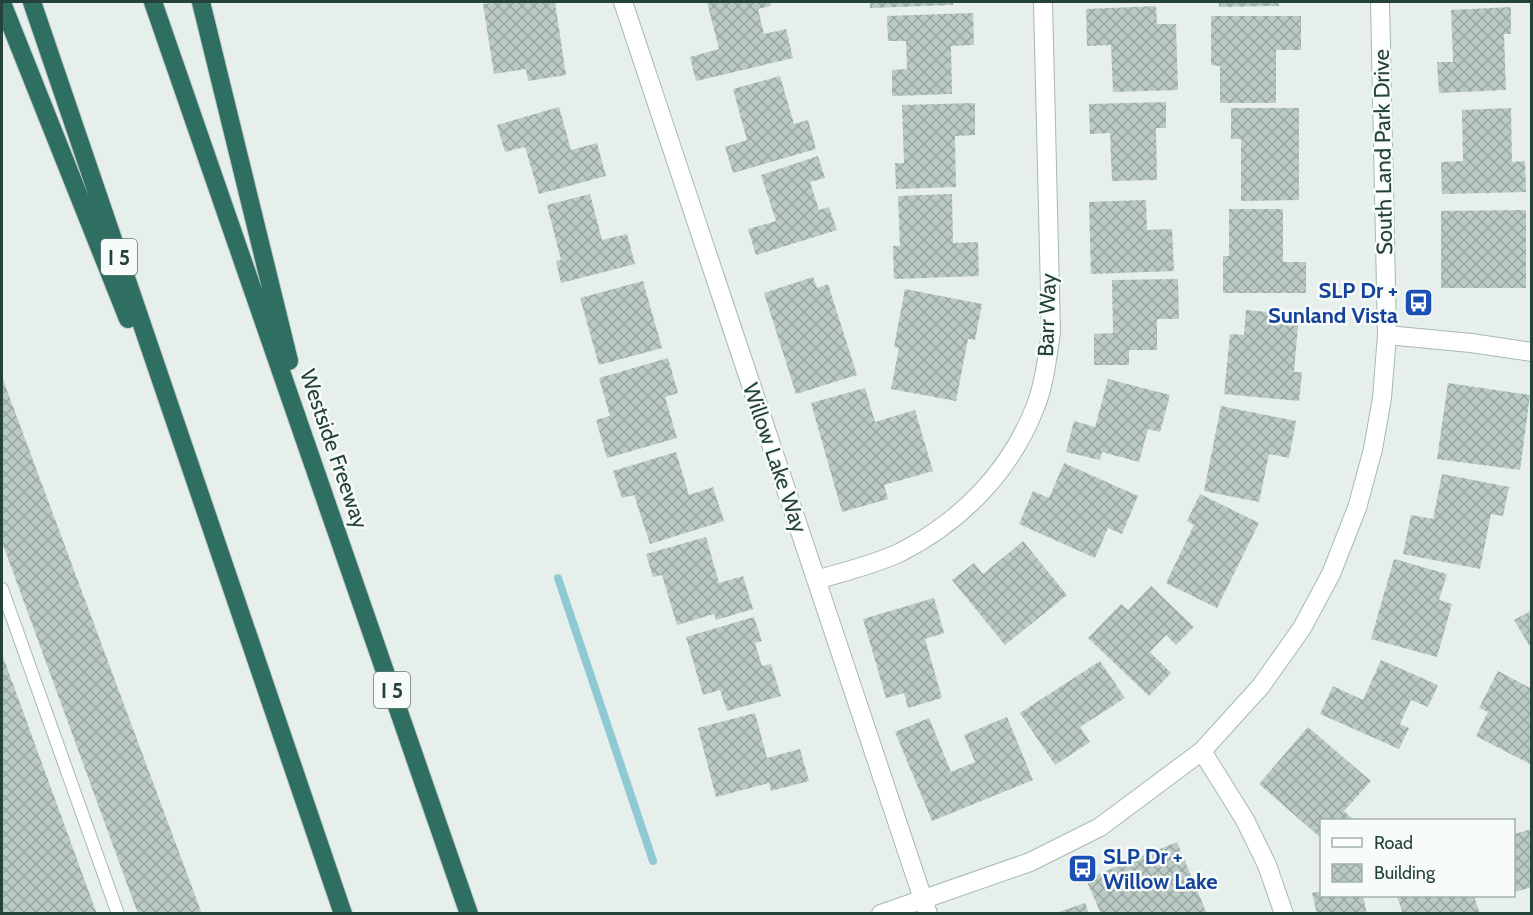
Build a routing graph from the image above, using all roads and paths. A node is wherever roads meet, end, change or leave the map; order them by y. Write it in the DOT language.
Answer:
graph roads {
  1 [pos="32,2"];
  2 [pos="153,2"];
  3 [pos="201,2"];
  4 [pos="623,2"];
  5 [pos="1043,2"];
  6 [pos="1380,2"];
  7 [pos="2,3"];
  8 [pos="1387,335"];
  9 [pos="1532,352"];
  10 [pos="315,468"];
  11 [pos="205,512"];
  12 [pos="816,580"];
  13 [pos="2,589"];
  14 [pos="1202,751"];
  15 [pos="925,906"];
  16 [pos="118,914"];
  17 [pos="343,914"];
  18 [pos="469,914"];
  19 [pos="881,914"];
  20 [pos="1284,914"];
  1 -- 11 [label="highway, I 5"];
  2 -- 10 [label="highway, Westside Freeway / I 5"];
  3 -- 10 [label="highway"];
  4 -- 12 [label="street, Willow Lake Way"];
  5 -- 12 [label="street, Barr Way"];
  6 -- 8 [label="street, South Land Park Drive"];
  7 -- 11 [label="highway"];
  8 -- 9 [label="street"];
  8 -- 14 [label="street, South Land Park Drive"];
  10 -- 18 [label="highway, Westside Freeway / I 5"];
  11 -- 17 [label="highway, I 5"];
  12 -- 15 [label="street, Willow Lake Way"];
  13 -- 16 [label="lane"];
  14 -- 15 [label="street, South Land Park Drive"];
  14 -- 20 [label="street"];
  15 -- 19 [label="street, South Land Park Drive"];
}
